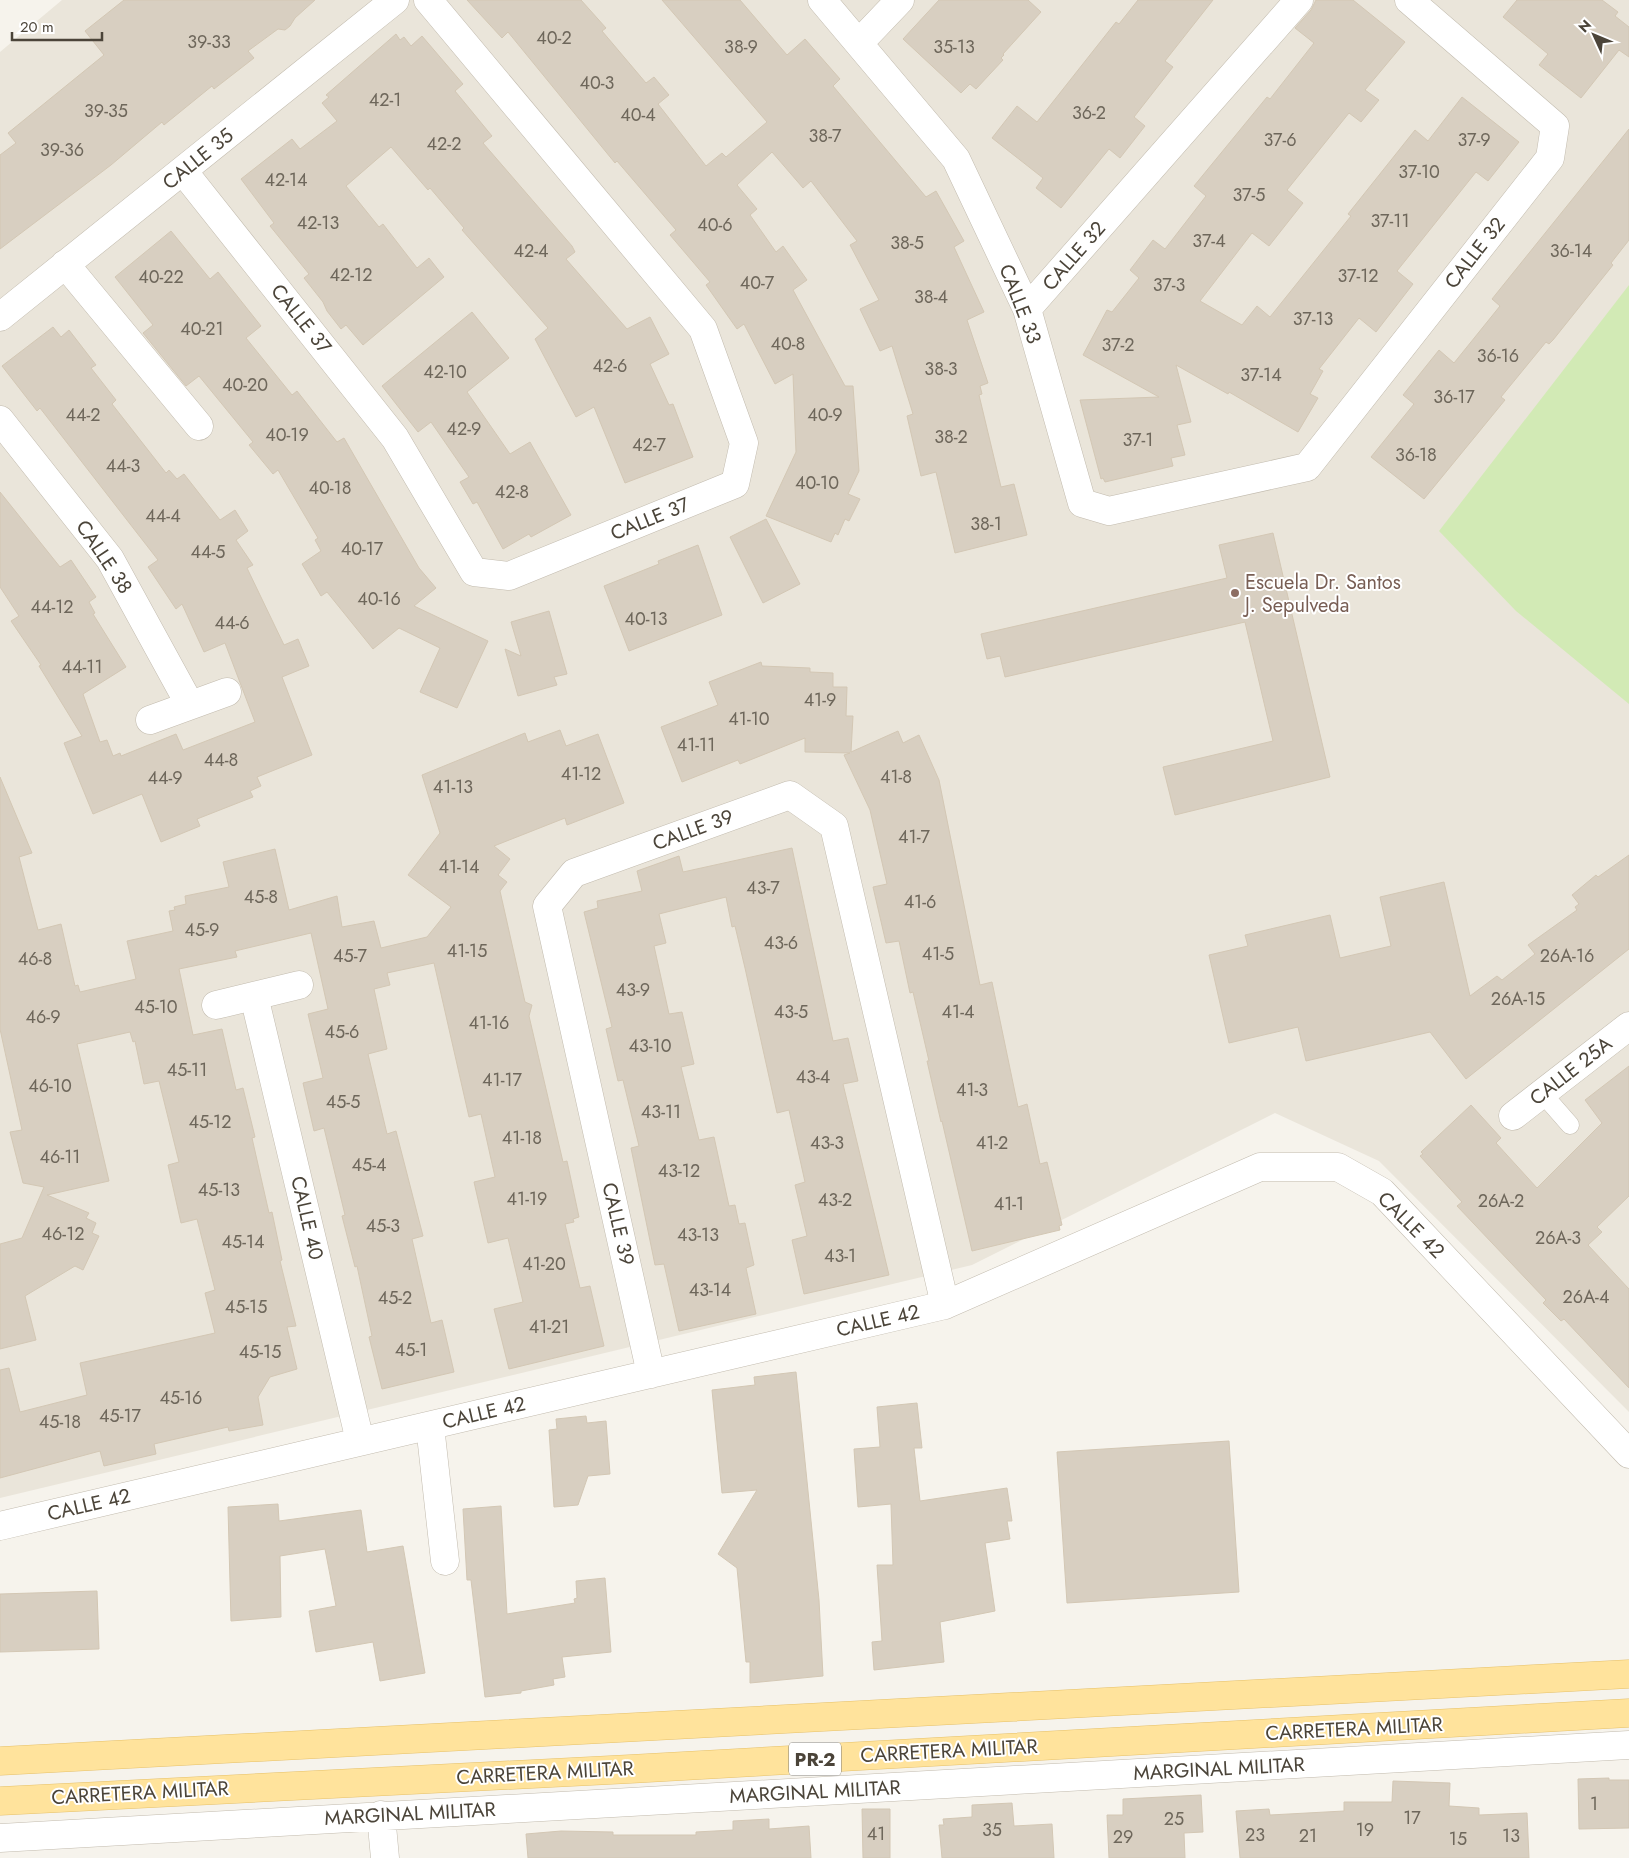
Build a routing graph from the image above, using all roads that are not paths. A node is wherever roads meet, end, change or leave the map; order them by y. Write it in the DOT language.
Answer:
graph roads {
  1 [pos="395,0"];
  2 [pos="428,0"];
  3 [pos="822,0"];
  4 [pos="900,0"];
  5 [pos="1299,0"];
  6 [pos="1409,0"];
  7 [pos="859,43"];
  8 [pos="183,171"];
  9 [pos="65,264"];
  10 [pos="1027,309"];
  11 [pos="0,317"];
  12 [pos="0,420"];
  13 [pos="200,426"];
  14 [pos="1235,483"];
  15 [pos="227,692"];
  16 [pos="190,705"];
  17 [pos="150,720"];
  18 [pos="298,985"];
  19 [pos="254,996"];
  20 [pos="216,1005"];
  21 [pos="1629,1026"];
  22 [pos="1542,1093"];
  23 [pos="1513,1116"];
  24 [pos="1570,1125"];
  25 [pos="945,1305"];
  26 [pos="651,1374"];
  27 [pos="430,1426"];
  28 [pos="360,1441"];
  29 [pos="1629,1454"];
  30 [pos="0,1526"];
  31 [pos="445,1561"];
  32 [pos="1629,1674"];
  33 [pos="1629,1714"];
  34 [pos="1629,1745"];
  35 [pos="0,1761"];
  36 [pos="0,1801"];
  37 [pos="381,1815"];
  38 [pos="0,1838"];
  39 [pos="385,1858"];
  1 -- 8 [label="street, CALLE 35"];
  2 -- 8 [label="street, CALLE 37"];
  3 -- 7 [label="street, CALLE 33"];
  4 -- 7 [label="street"];
  5 -- 10 [label="street, CALLE 32"];
  6 -- 14 [label="street, CALLE 32"];
  7 -- 10 [label="street, CALLE 33"];
  8 -- 9 [label="street, CALLE 35"];
  9 -- 11 [label="street, CALLE 35"];
  9 -- 13 [label="street"];
  10 -- 14 [label="street, CALLE 33"];
  12 -- 16 [label="street, CALLE 38"];
  15 -- 16 [label="street"];
  16 -- 17 [label="street"];
  18 -- 19 [label="street"];
  19 -- 20 [label="street"];
  19 -- 28 [label="street, CALLE 40"];
  21 -- 22 [label="street, CALLE 25A"];
  22 -- 23 [label="street, CALLE 25A"];
  22 -- 24 [label="lane"];
  25 -- 26 [label="street, CALLE 42"];
  25 -- 26 [label="street, CALLE 39"];
  25 -- 29 [label="street, CALLE 42"];
  26 -- 27 [label="street, CALLE 42"];
  27 -- 28 [label="street, CALLE 42"];
  27 -- 31 [label="street"];
  28 -- 30 [label="street, CALLE 42"];
  32 -- 35 [label="main road, CARRETERA MILITAR / PR-2"];
  33 -- 36 [label="main road, CARRETERA MILITAR / PR-2"];
  34 -- 37 [label="street, MARGINAL MILITAR"];
  37 -- 38 [label="street, MARGINAL MILITAR"];
  37 -- 39 [label="street"];
}
